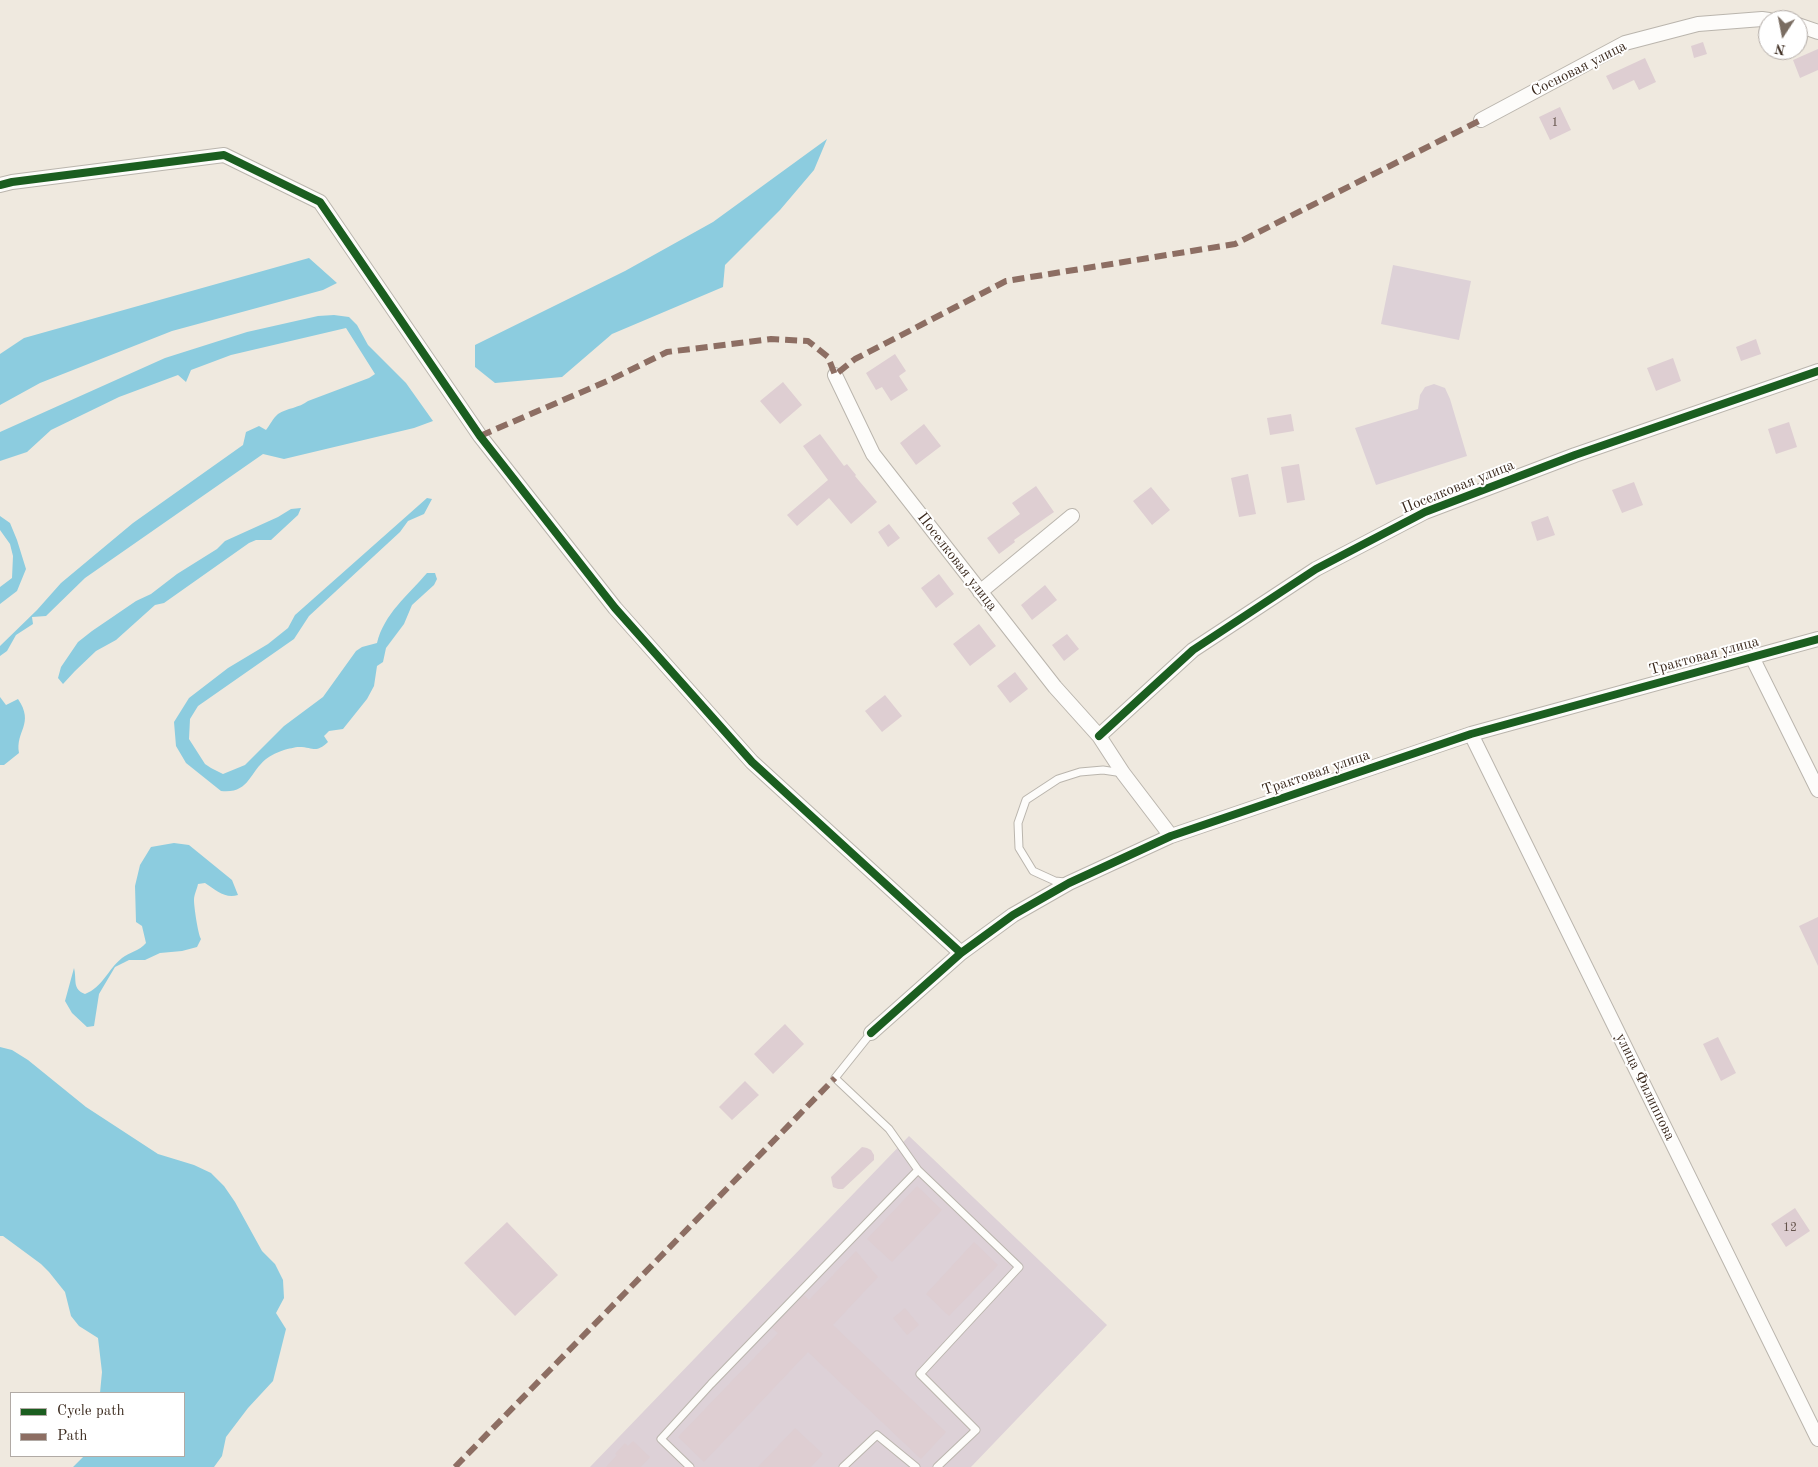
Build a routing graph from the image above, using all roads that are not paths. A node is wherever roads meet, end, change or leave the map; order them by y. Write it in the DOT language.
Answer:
graph roads {
  1 [pos="1758,19"];
  2 [pos="1482,120"];
  3 [pos="0,186"];
  4 [pos="1818,371"];
  5 [pos="835,375"];
  6 [pos="1072,516"];
  7 [pos="980,592"];
  8 [pos="1818,639"];
  9 [pos="1752,657"];
  10 [pos="1471,734"];
  11 [pos="1099,736"];
  12 [pos="1123,773"];
  13 [pos="1818,790"];
  14 [pos="1171,836"];
  15 [pos="1069,883"];
  16 [pos="961,953"];
  17 [pos="871,1033"];
  18 [pos="918,1170"];
  19 [pos="1818,1440"];
  20 [pos="690,1467"];
  21 [pos="844,1467"];
  22 [pos="916,1467"];
  23 [pos="938,1467"];
  1 -- 2 [label="street, Сосновая улица"];
  3 -- 16 [label="street"];
  4 -- 11 [label="street, Поселковая улица"];
  5 -- 7 [label="street, Поселковая улица"];
  6 -- 7 [label="street"];
  7 -- 11 [label="street, Поселковая улица"];
  8 -- 9 [label="street, Трактовая улица"];
  9 -- 10 [label="street, Трактовая улица"];
  9 -- 13 [label="street"];
  10 -- 14 [label="street, Трактовая улица"];
  10 -- 19 [label="street, улица Филиппова"];
  11 -- 12 [label="street, Поселковая улица"];
  12 -- 14 [label="street, Поселковая улица"];
  12 -- 15 [label="lane"];
  14 -- 15 [label="street, Трактовая улица"];
  15 -- 16 [label="street, Трактовая улица"];
  16 -- 17 [label="street, Трактовая улица"];
  17 -- 18 [label="lane"];
  18 -- 20 [label="lane"];
  18 -- 23 [label="lane"];
  21 -- 22 [label="lane"];
}
